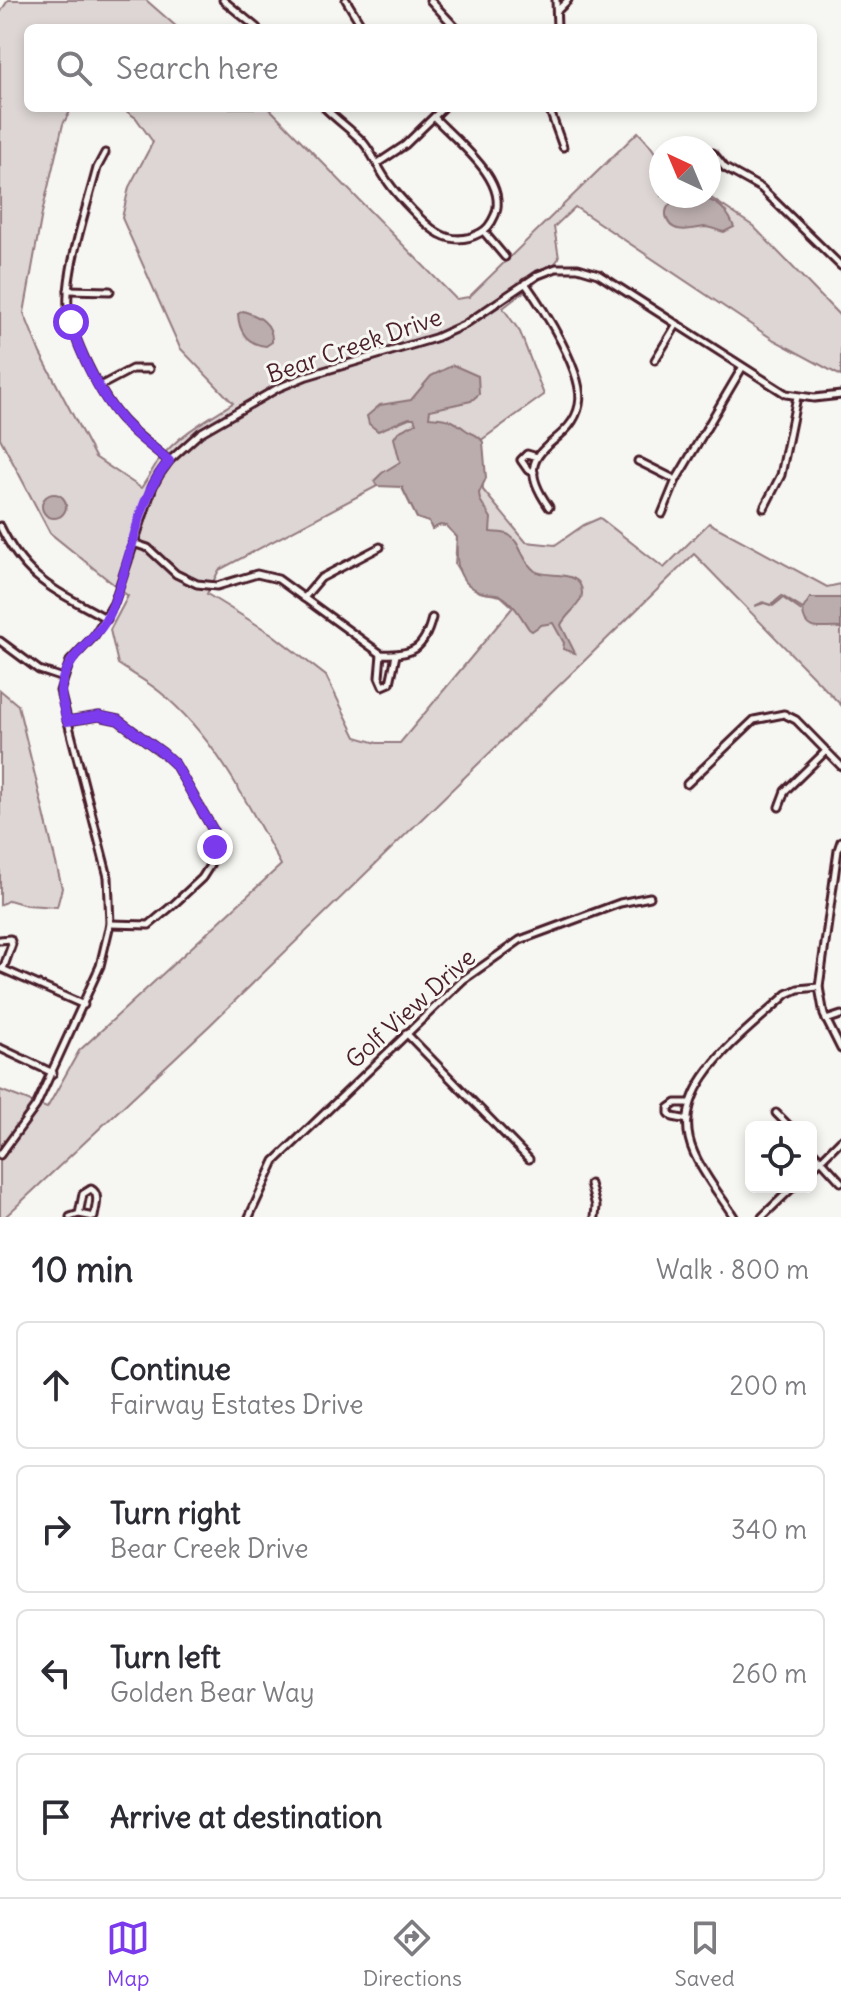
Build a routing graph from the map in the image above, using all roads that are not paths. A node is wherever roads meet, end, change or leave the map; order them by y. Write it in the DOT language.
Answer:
graph roads {
  1 [pos="223,0"];
  2 [pos="346,0"];
  3 [pos="430,0"];
  4 [pos="556,0"];
  5 [pos="568,0"];
  6 [pos="558,9"];
  7 [pos="252,24"];
  8 [pos="361,24"];
  9 [pos="452,24"];
  10 [pos="557,24"];
  11 [pos="329,112"];
  12 [pos="439,112"];
  13 [pos="550,112"];
  14 [pos="434,117"];
  15 [pos="563,147"];
  16 [pos="105,153"];
  17 [pos="378,163"];
  18 [pos="721,163"];
  19 [pos="484,232"];
  20 [pos="505,257"];
  21 [pos="841,266"];
  22 [pos="525,283"];
  23 [pos="68,290"];
  24 [pos="110,291"];
  25 [pos="677,324"];
  26 [pos="655,360"];
  27 [pos="742,368"];
  28 [pos="149,369"];
  29 [pos="100,386"];
  30 [pos="841,395"];
  31 [pos="797,397"];
  32 [pos="537,457"];
  33 [pos="169,461"];
  34 [pos="638,461"];
  35 [pos="534,472"];
  36 [pos="676,480"];
  37 [pos="549,507"];
  38 [pos="764,508"];
  39 [pos="662,514"];
  40 [pos="0,526"];
  41 [pos="133,543"];
  42 [pos="380,547"];
  43 [pos="304,598"];
  44 [pos="432,618"];
  45 [pos="107,619"];
  46 [pos="0,641"];
  47 [pos="381,654"];
  48 [pos="396,655"];
  49 [pos="63,678"];
  50 [pos="67,721"];
  51 [pos="826,751"];
  52 [pos="841,766"];
  53 [pos="687,784"];
  54 [pos="779,807"];
  55 [pos="841,841"];
  56 [pos="650,897"];
  57 [pos="110,924"];
  58 [pos="0,940"];
  59 [pos="1,968"];
  60 [pos="819,987"];
  61 [pos="84,1005"];
  62 [pos="841,1015"];
  63 [pos="826,1020"];
  64 [pos="406,1033"];
  65 [pos="0,1048"];
  66 [pos="841,1049"];
  67 [pos="53,1073"];
  68 [pos="690,1103"];
  69 [pos="776,1113"];
  70 [pos="688,1120"];
  71 [pos="784,1121"];
  72 [pos="841,1140"];
  73 [pos="0,1155"];
  74 [pos="817,1156"];
  75 [pos="529,1159"];
  76 [pos="821,1160"];
  77 [pos="817,1164"];
  78 [pos="841,1182"];
  79 [pos="590,1184"];
  80 [pos="787,1193"];
  81 [pos="79,1214"];
  82 [pos="70,1217"];
  83 [pos="94,1217"];
  84 [pos="249,1217"];
  85 [pos="595,1217"];
  86 [pos="734,1217"];
  87 [pos="762,1217"];
  1 -- 7 [label="street"];
  2 -- 8 [label="street"];
  3 -- 9 [label="street"];
  4 -- 6 [label="street"];
  5 -- 6 [label="street"];
  6 -- 10 [label="street"];
  11 -- 17 [label="street"];
  12 -- 14 [label="street"];
  13 -- 15 [label="street"];
  14 -- 17 [label="street"];
  14 -- 19 [label="street"];
  16 -- 23 [label="street"];
  17 -- 19 [label="street"];
  18 -- 21 [label="street"];
  19 -- 20 [label="street"];
  22 -- 25 [label="street, Bear Creek Drive"];
  22 -- 32 [label="street"];
  22 -- 33 [label="street, Bear Creek Drive"];
  23 -- 24 [label="street"];
  23 -- 29 [label="street"];
  25 -- 26 [label="street"];
  25 -- 27 [label="street, Bear Creek Drive"];
  27 -- 31 [label="street, Bear Creek Drive"];
  27 -- 36 [label="street"];
  28 -- 29 [label="street"];
  29 -- 33 [label="street"];
  30 -- 31 [label="street, Bear Creek Drive"];
  31 -- 38 [label="street"];
  32 -- 35 [label="street"];
  32 -- 35 [label="street"];
  33 -- 41 [label="street, Bear Creek Drive"];
  34 -- 36 [label="street"];
  35 -- 37 [label="street"];
  36 -- 39 [label="street"];
  40 -- 45 [label="street"];
  41 -- 43 [label="street"];
  41 -- 45 [label="street, Bear Creek Drive"];
  42 -- 43 [label="street"];
  43 -- 47 [label="street"];
  44 -- 48 [label="street"];
  45 -- 49 [label="street, Bear Creek Drive"];
  46 -- 49 [label="street"];
  47 -- 48 [label="street"];
  47 -- 48 [label="street"];
  49 -- 50 [label="street"];
  50 -- 57 [label="street"];
  50 -- 57 [label="street"];
  51 -- 52 [label="street"];
  51 -- 53 [label="street"];
  51 -- 54 [label="street"];
  55 -- 60 [label="street"];
  56 -- 64 [label="street, Golf View Drive"];
  57 -- 61 [label="street"];
  58 -- 59 [label="street"];
  59 -- 61 [label="street"];
  60 -- 63 [label="street"];
  60 -- 68 [label="street"];
  61 -- 67 [label="street"];
  62 -- 63 [label="street"];
  63 -- 66 [label="street"];
  64 -- 75 [label="street"];
  64 -- 84 [label="street, Golf View Drive"];
  65 -- 67 [label="street"];
  67 -- 73 [label="street"];
  68 -- 70 [label="street"];
  68 -- 70 [label="street"];
  69 -- 71 [label="street"];
  70 -- 86 [label="street"];
  72 -- 76 [label="street"];
  74 -- 76 [label="street"];
  76 -- 77 [label="street"];
  76 -- 78 [label="street"];
  79 -- 85 [label="street"];
  80 -- 87 [label="street"];
  81 -- 82 [label="street"];
  81 -- 83 [label="street"];
  81 -- 83 [label="street"];
}
